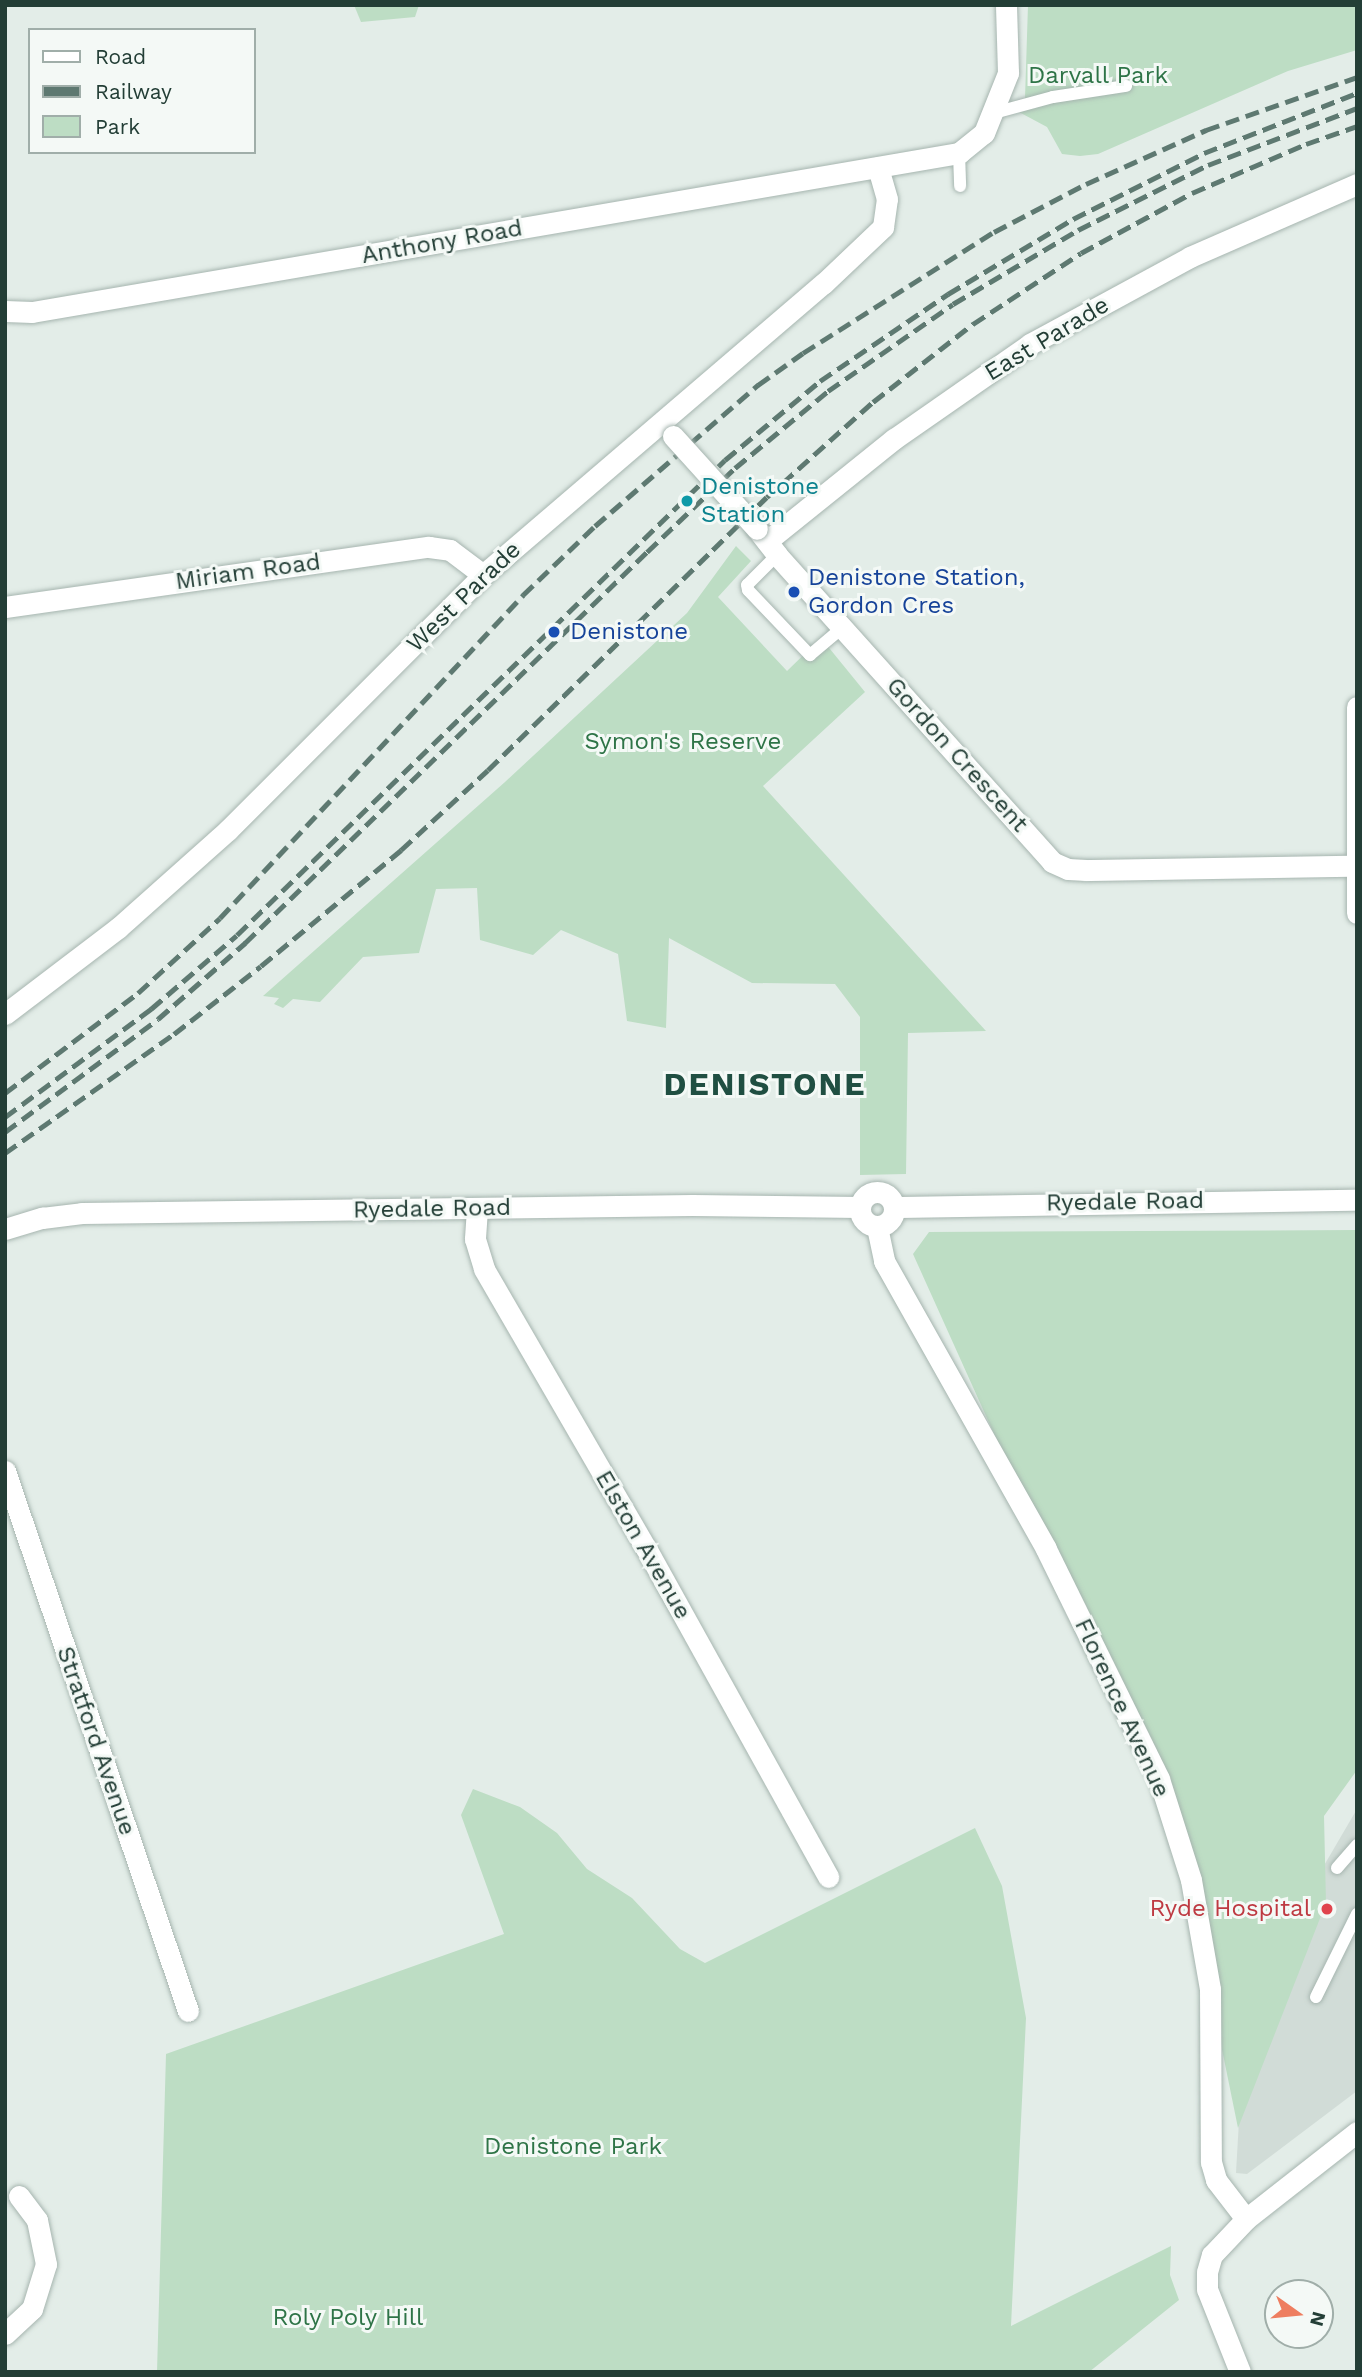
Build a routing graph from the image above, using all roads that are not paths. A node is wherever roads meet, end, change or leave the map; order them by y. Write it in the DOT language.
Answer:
graph roads {
  1 [pos="1006,5"];
  2 [pos="1126,86"];
  3 [pos="995,113"];
  4 [pos="959,153"];
  5 [pos="878,167"];
  6 [pos="1357,184"];
  7 [pos="960,186"];
  8 [pos="5,311"];
  9 [pos="666,429"];
  10 [pos="767,542"];
  11 [pos="483,575"];
  12 [pos="5,607"];
  13 [pos="842,628"];
  14 [pos="1357,707"];
  15 [pos="1355,866"];
  16 [pos="1357,914"];
  17 [pos="5,1014"];
  18 [pos="1357,1200"];
  19 [pos="860,1207"];
  20 [pos="894,1207"];
  21 [pos="477,1209"];
  22 [pos="877,1227"];
  23 [pos="5,1229"];
  24 [pos="5,1471"];
  25 [pos="1357,1845"];
  26 [pos="1336,1868"];
  27 [pos="828,1877"];
  28 [pos="1357,1914"];
  29 [pos="1316,1997"];
  30 [pos="188,2011"];
  31 [pos="1357,2132"];
  32 [pos="19,2196"];
  33 [pos="1246,2219"];
  34 [pos="5,2334"];
  35 [pos="1240,2372"];
  1 -- 3 [label="street"];
  2 -- 3 [label="lane"];
  3 -- 4 [label="street"];
  4 -- 5 [label="street, Anthony Road"];
  4 -- 7 [label="lane"];
  5 -- 8 [label="street, Anthony Road"];
  5 -- 9 [label="street, West Parade"];
  6 -- 10 [label="street, East Parade"];
  9 -- 10 [label="street, Gordon Crescent, bridge"];
  9 -- 11 [label="street, West Parade"];
  10 -- 13 [label="street, Gordon Crescent"];
  10 -- 13 [label="lane"];
  11 -- 12 [label="street, Miriam Road"];
  11 -- 17 [label="street, West Parade"];
  13 -- 15 [label="street, Gordon Crescent"];
  14 -- 15 [label="street"];
  15 -- 16 [label="street"];
  18 -- 20 [label="street, Ryedale Road"];
  19 -- 20 [label="street"];
  19 -- 21 [label="street, Ryedale Road"];
  19 -- 22 [label="street"];
  20 -- 22 [label="street"];
  21 -- 23 [label="street, Ryedale Road"];
  21 -- 27 [label="street, Elston Avenue"];
  22 -- 33 [label="street, Florence Avenue"];
  24 -- 30 [label="street, Stratford Avenue"];
  25 -- 26 [label="lane"];
  28 -- 29 [label="lane"];
  31 -- 33 [label="street"];
  32 -- 34 [label="street"];
  33 -- 35 [label="street"];
}
